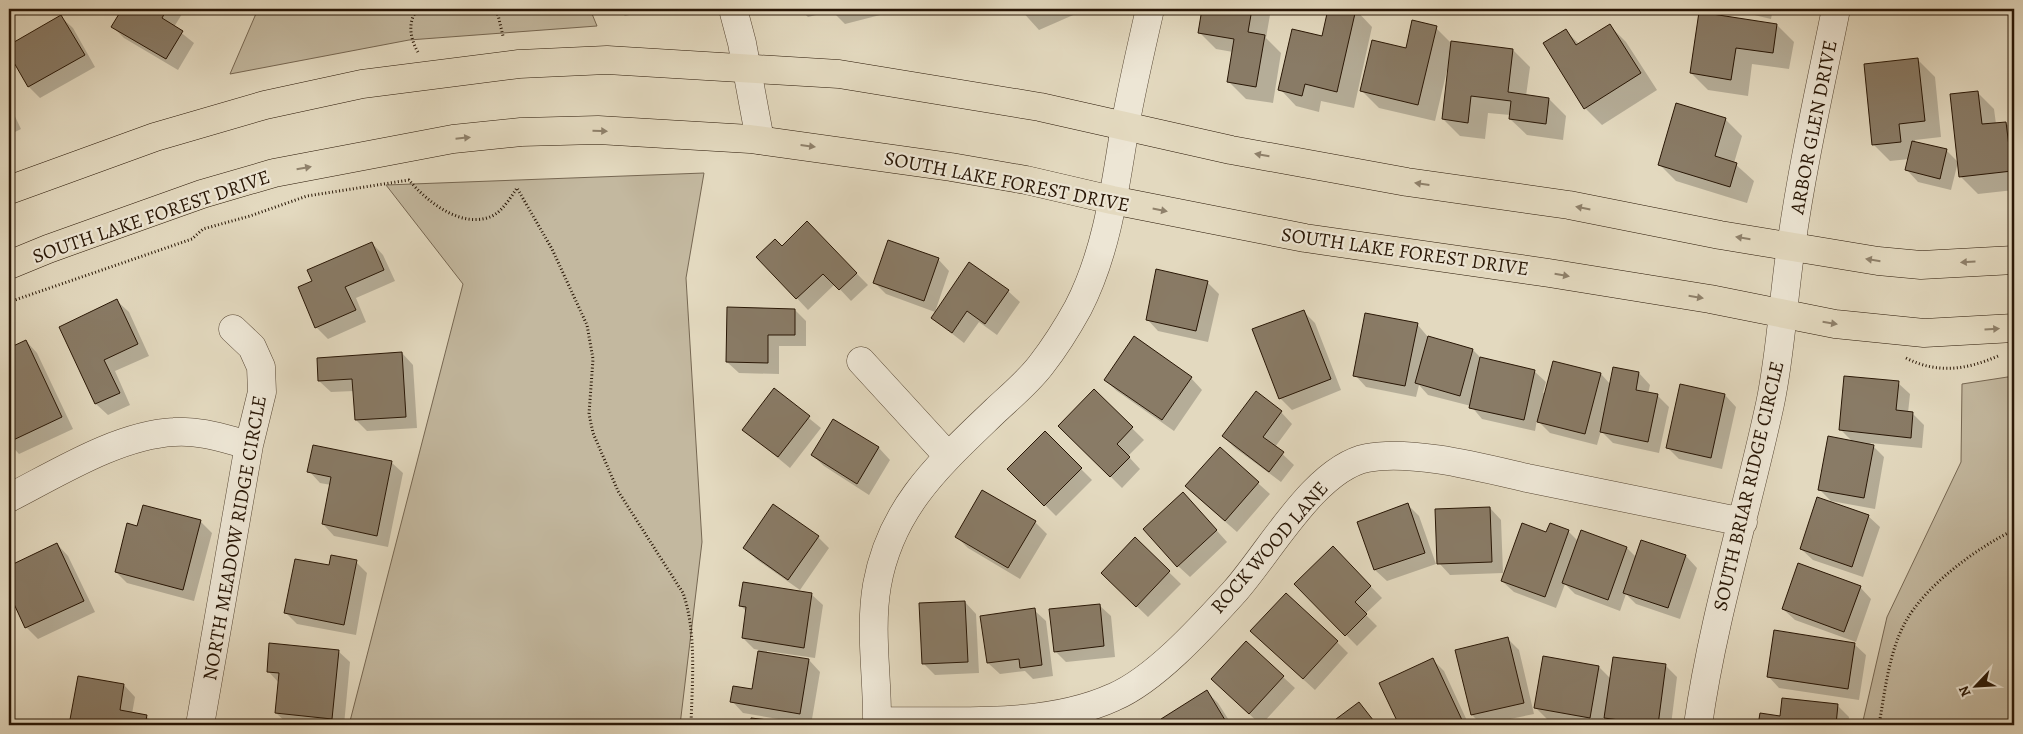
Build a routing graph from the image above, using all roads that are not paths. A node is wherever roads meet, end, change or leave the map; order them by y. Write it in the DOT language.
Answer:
graph roads {
  1 [pos="733,9"];
  2 [pos="1150,9"];
  3 [pos="1836,9"];
  4 [pos="747,68"];
  5 [pos="1125,125"];
  6 [pos="760,140"];
  7 [pos="9,190"];
  8 [pos="1112,200"];
  9 [pos="1791,246"];
  10 [pos="2014,260"];
  11 [pos="9,266"];
  12 [pos="1782,315"];
  13 [pos="2014,328"];
  14 [pos="233,329"];
  15 [pos="860,362"];
  16 [pos="249,445"];
  17 [pos="948,456"];
  18 [pos="9,498"];
  19 [pos="1743,522"];
  20 [pos="877,723"];
  21 [pos="200,725"];
  22 [pos="1698,725"];
  1 -- 4 [label="street"];
  2 -- 5 [label="street"];
  3 -- 9 [label="street, ARBOR GLEN DRIVE"];
  4 -- 5 [label="main road"];
  4 -- 6 [label="street"];
  4 -- 7 [label="main road"];
  5 -- 8 [label="street"];
  9 -- 5 [label="main road, one-way"];
  6 -- 8 [label="main road, SOUTH LAKE FOREST DRIVE, one-way"];
  11 -- 6 [label="main road, SOUTH LAKE FOREST DRIVE, one-way"];
  8 -- 12 [label="main road, SOUTH LAKE FOREST DRIVE, one-way"];
  8 -- 17 [label="street"];
  10 -- 9 [label="main road, one-way"];
  9 -- 12 [label="street, SOUTH BRIAR RIDGE CIRCLE"];
  12 -- 13 [label="main road, SOUTH LAKE FOREST DRIVE, one-way"];
  12 -- 19 [label="street, SOUTH BRIAR RIDGE CIRCLE"];
  14 -- 16 [label="street, NORTH MEADOW RIDGE CIRCLE"];
  15 -- 17 [label="street"];
  16 -- 18 [label="street"];
  16 -- 21 [label="street, NORTH MEADOW RIDGE CIRCLE"];
  17 -- 20 [label="street"];
  19 -- 20 [label="street, ROCK WOOD LANE"];
  19 -- 22 [label="street, SOUTH BRIAR RIDGE CIRCLE"];
}
